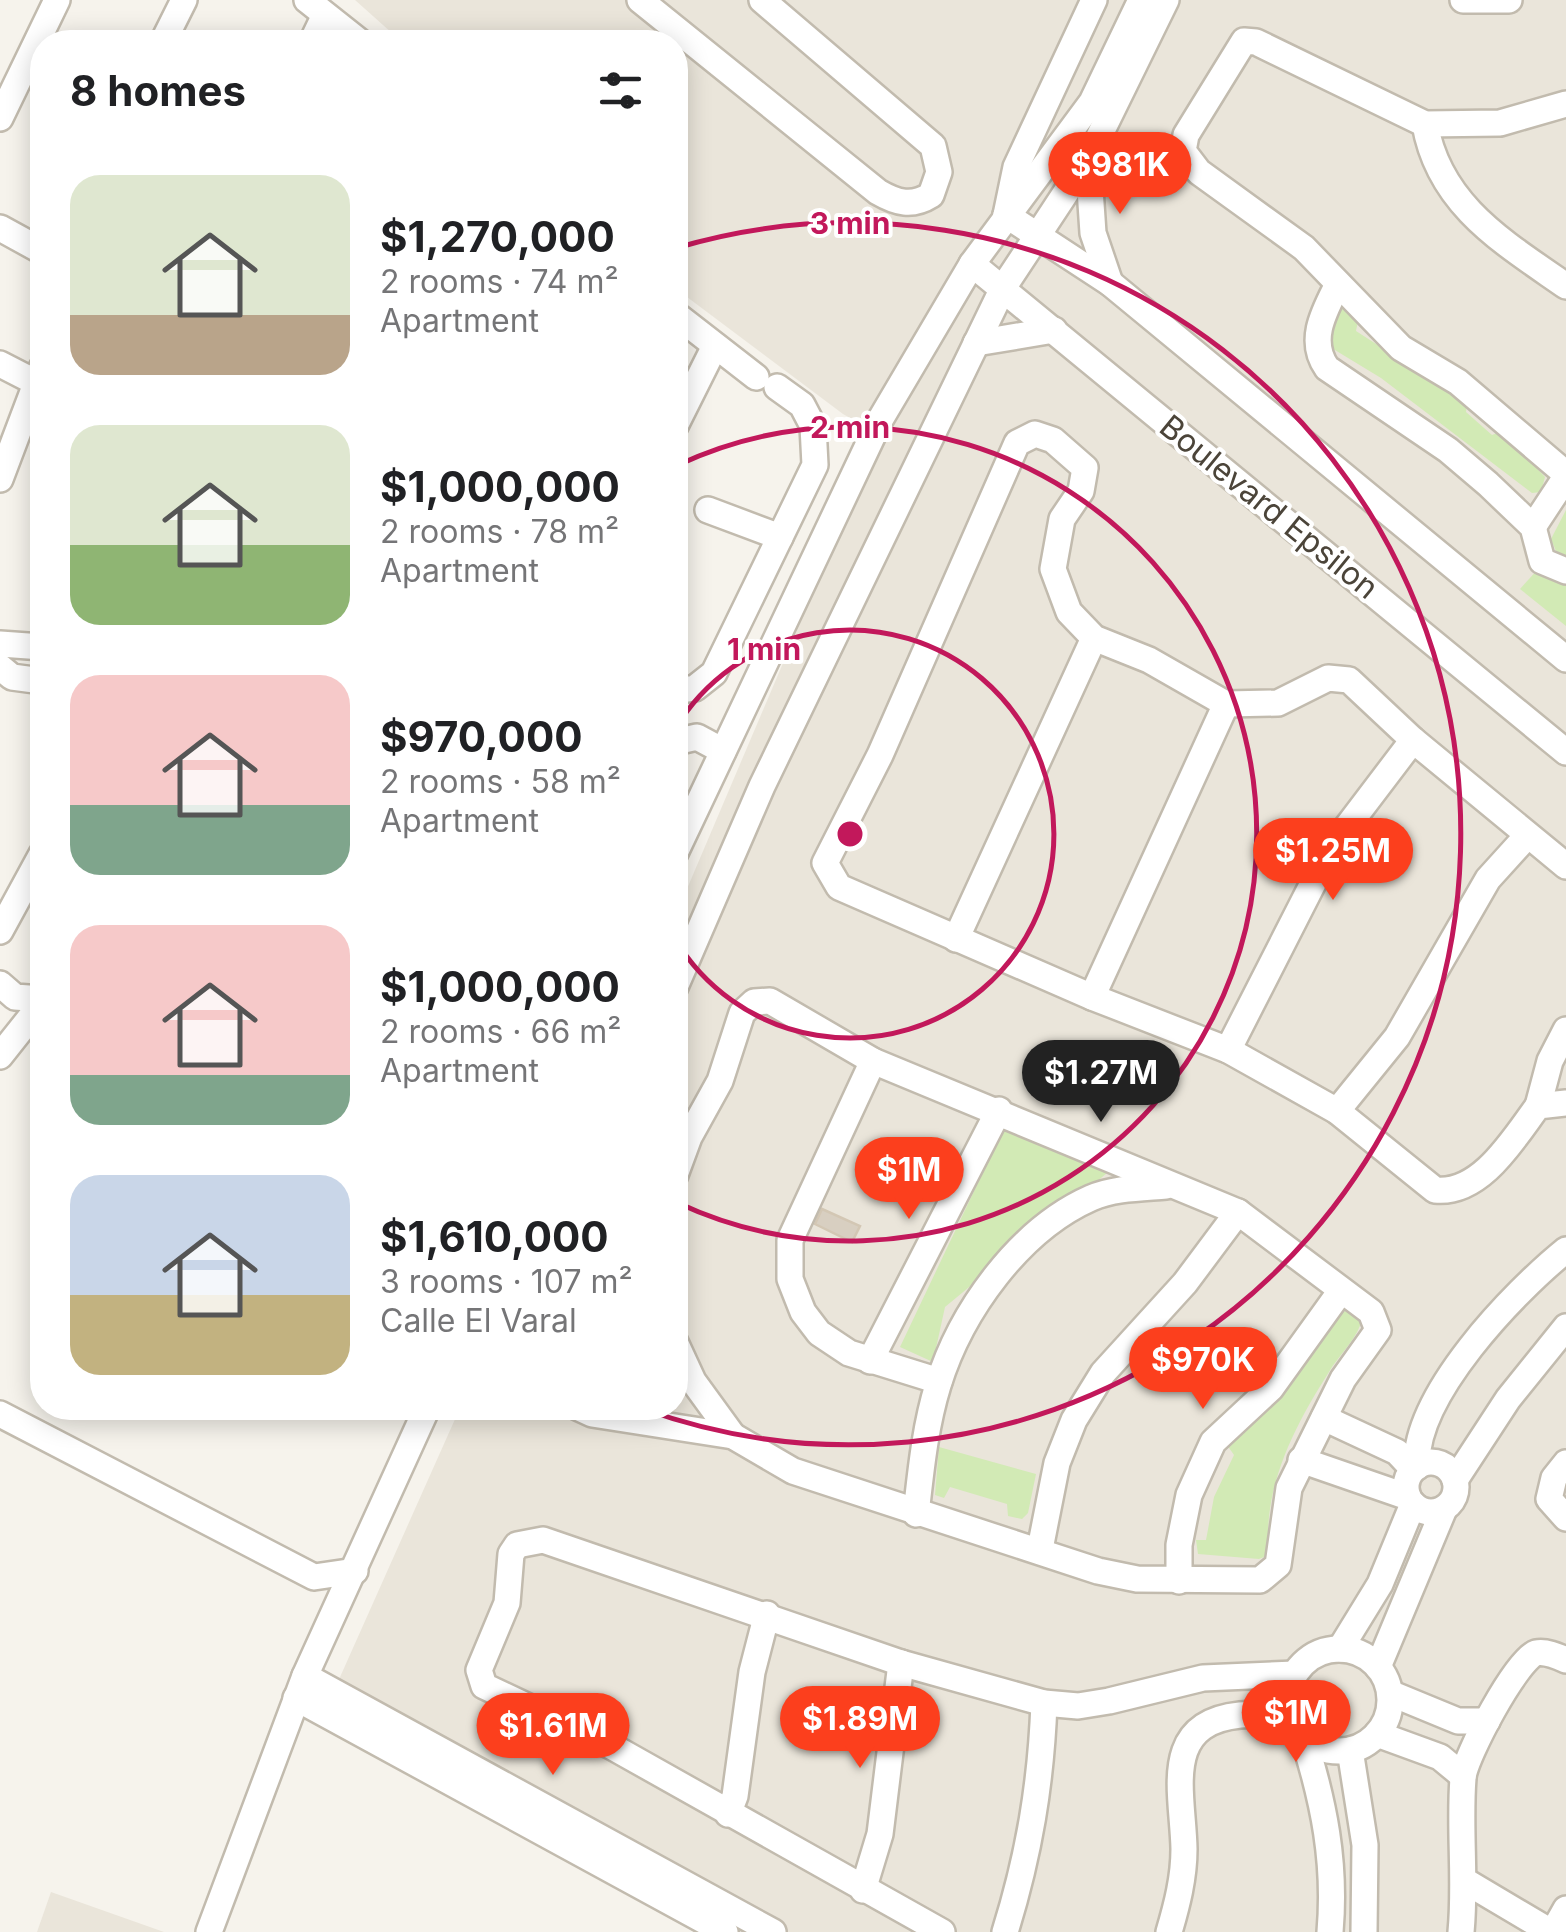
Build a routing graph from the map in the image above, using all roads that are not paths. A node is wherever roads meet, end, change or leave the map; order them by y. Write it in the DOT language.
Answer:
graph roads {
  1 [pos="57,0"];
  2 [pos="184,0"];
  3 [pos="640,0"];
  4 [pos="762,0"];
  5 [pos="1094,0"];
  6 [pos="1141,0"];
  7 [pos="1166,0"];
  8 [pos="1463,0"];
  9 [pos="1509,0"];
  10 [pos="316,8"];
  11 [pos="43,30"];
  12 [pos="169,30"];
  13 [pos="344,30"];
  14 [pos="677,30"];
  15 [pos="688,39"];
  16 [pos="30,56"];
  17 [pos="1566,104"];
  18 [pos="0,118"];
  19 [pos="1425,124"];
  20 [pos="1088,160"];
  21 [pos="1006,215"];
  22 [pos="0,228"];
  23 [pos="1040,235"];
  24 [pos="30,244"];
  25 [pos="972,264"];
  26 [pos="1110,283"];
  27 [pos="1338,284"];
  28 [pos="1566,286"];
  29 [pos="1003,288"];
  30 [pos="688,324"];
  31 [pos="1054,330"];
  32 [pos="976,344"];
  33 [pos="715,346"];
  34 [pos="0,364"];
  35 [pos="30,372"];
  36 [pos="30,399"];
  37 [pos="688,400"];
  38 [pos="1566,475"];
  39 [pos="0,480"];
  40 [pos="708,510"];
  41 [pos="1533,528"];
  42 [pos="780,537"];
  43 [pos="1566,572"];
  44 [pos="733,633"];
  45 [pos="1094,638"];
  46 [pos="0,644"];
  47 [pos="30,646"];
  48 [pos="769,653"];
  49 [pos="1566,659"];
  50 [pos="0,667"];
  51 [pos="30,680"];
  52 [pos="688,689"];
  53 [pos="1226,704"];
  54 [pos="688,739"];
  55 [pos="1413,740"];
  56 [pos="722,751"];
  57 [pos="1566,752"];
  58 [pos="688,826"];
  59 [pos="1526,836"];
  60 [pos="1566,866"];
  61 [pos="30,876"];
  62 [pos="0,930"];
  63 [pos="956,939"];
  64 [pos="688,957"];
  65 [pos="0,984"];
  66 [pos="1092,997"];
  67 [pos="30,999"];
  68 [pos="30,1017"];
  69 [pos="1566,1030"];
  70 [pos="1228,1050"];
  71 [pos="0,1056"];
  72 [pos="872,1061"];
  73 [pos="1566,1102"];
  74 [pos="1538,1106"];
  75 [pos="1000,1110"];
  76 [pos="1337,1111"];
  77 [pos="688,1146"];
  78 [pos="1171,1185"];
  79 [pos="1238,1212"];
  80 [pos="1566,1250"];
  81 [pos="1340,1292"];
  82 [pos="1566,1327"];
  83 [pos="870,1361"];
  84 [pos="688,1371"];
  85 [pos="939,1381"];
  86 [pos="0,1414"];
  87 [pos="1324,1418"];
  88 [pos="422,1420"];
  89 [pos="631,1420"];
  90 [pos="734,1436"];
  91 [pos="1302,1460"];
  92 [pos="1566,1464"];
  93 [pos="1415,1468"];
  94 [pos="1456,1480"];
  95 [pos="1410,1500"];
  96 [pos="1444,1509"];
  97 [pos="916,1514"];
  98 [pos="1566,1518"];
  99 [pos="1040,1549"];
  100 [pos="356,1571"];
  101 [pos="1179,1581"];
  102 [pos="767,1614"];
  103 [pos="1340,1649"];
  104 [pos="1566,1660"];
  105 [pos="901,1664"];
  106 [pos="1378,1667"];
  107 [pos="1295,1674"];
  108 [pos="1202,1678"];
  109 [pos="301,1687"];
  110 [pos="1390,1693"];
  111 [pos="1044,1703"];
  112 [pos="1215,1719"];
  113 [pos="1487,1721"];
  114 [pos="1300,1733"];
  115 [pos="1377,1734"];
  116 [pos="1350,1750"];
  117 [pos="1463,1776"];
  118 [pos="728,1814"];
  119 [pos="1466,1882"];
  120 [pos="863,1890"];
  121 [pos="1566,1909"];
  122 [pos="210,1932"];
  123 [pos="724,1932"];
  124 [pos="773,1932"];
  125 [pos="942,1932"];
  126 [pos="1005,1932"];
  127 [pos="1169,1932"];
  128 [pos="1330,1932"];
  129 [pos="1364,1932"];
  130 [pos="1462,1932"];
  131 [pos="1552,1932"];
  1 -- 11 [label="street"];
  2 -- 12 [label="street"];
  3 -- 14 [label="street"];
  4 -- 15 [label="street"];
  5 -- 21 [label="street"];
  6 -- 21 [label="street"];
  7 -- 20 [label="street"];
  8 -- 9 [label="street"];
  10 -- 13 [label="street"];
  16 -- 18 [label="street"];
  17 -- 19 [label="street"];
  19 -- 27 [label="street"];
  19 -- 28 [label="street"];
  20 -- 23 [label="street"];
  20 -- 26 [label="street"];
  21 -- 23 [label="street"];
  21 -- 25 [label="street"];
  22 -- 24 [label="street"];
  23 -- 26 [label="street"];
  23 -- 29 [label="street"];
  25 -- 29 [label="street, Boulevard Epsilon"];
  25 -- 48 [label="street"];
  26 -- 49 [label="street"];
  27 -- 38 [label="street"];
  27 -- 41 [label="street"];
  29 -- 31 [label="street, Boulevard Epsilon"];
  29 -- 32 [label="street"];
  30 -- 33 [label="street"];
  31 -- 32 [label="street"];
  31 -- 57 [label="street, Boulevard Epsilon"];
  32 -- 64 [label="street"];
  33 -- 37 [label="street"];
  33 -- 42 [label="street"];
  34 -- 35 [label="street"];
  36 -- 39 [label="street"];
  38 -- 41 [label="street"];
  40 -- 42 [label="street"];
  41 -- 43 [label="street"];
  42 -- 44 [label="street"];
  44 -- 48 [label="street"];
  44 -- 52 [label="street"];
  45 -- 53 [label="street"];
  45 -- 63 [label="street"];
  45 -- 63 [label="street"];
  46 -- 47 [label="street"];
  48 -- 56 [label="street"];
  50 -- 51 [label="street"];
  53 -- 55 [label="street"];
  53 -- 66 [label="street"];
  54 -- 56 [label="street"];
  55 -- 59 [label="street"];
  55 -- 70 [label="street"];
  56 -- 58 [label="street"];
  59 -- 60 [label="street"];
  59 -- 76 [label="street"];
  61 -- 62 [label="street"];
  63 -- 66 [label="street"];
  65 -- 67 [label="street"];
  66 -- 70 [label="street"];
  68 -- 71 [label="street"];
  69 -- 74 [label="street"];
  70 -- 76 [label="street"];
  72 -- 75 [label="street"];
  72 -- 77 [label="street"];
  72 -- 83 [label="street"];
  73 -- 74 [label="street"];
  74 -- 76 [label="street"];
  75 -- 78 [label="street"];
  75 -- 83 [label="street"];
  78 -- 79 [label="street"];
  78 -- 85 [label="street"];
  79 -- 81 [label="street"];
  79 -- 99 [label="street"];
  80 -- 93 [label="street"];
  81 -- 87 [label="street"];
  81 -- 101 [label="street"];
  82 -- 94 [label="street"];
  83 -- 85 [label="street"];
  84 -- 90 [label="street"];
  85 -- 97 [label="street"];
  86 -- 100 [label="street"];
  87 -- 91 [label="street"];
  87 -- 93 [label="street"];
  88 -- 100 [label="street"];
  89 -- 90 [label="street"];
  90 -- 97 [label="street"];
  91 -- 95 [label="street"];
  91 -- 101 [label="street"];
  92 -- 98 [label="street"];
  93 -- 94 [label="street"];
  93 -- 95 [label="street"];
  94 -- 96 [label="street"];
  95 -- 96 [label="street"];
  95 -- 103 [label="street"];
  96 -- 106 [label="street"];
  97 -- 99 [label="street"];
  99 -- 101 [label="street"];
  100 -- 109 [label="street"];
  102 -- 105 [label="street"];
  102 -- 118 [label="street"];
  102 -- 118 [label="street"];
  103 -- 106 [label="street"];
  103 -- 107 [label="street"];
  104 -- 113 [label="street"];
  105 -- 111 [label="street"];
  105 -- 120 [label="street"];
  106 -- 110 [label="street"];
  107 -- 108 [label="street"];
  107 -- 114 [label="street"];
  108 -- 111 [label="street"];
  108 -- 112 [label="street"];
  109 -- 122 [label="street"];
  109 -- 123 [label="street"];
  109 -- 124 [label="street"];
  110 -- 113 [label="street"];
  110 -- 115 [label="street"];
  111 -- 126 [label="street"];
  112 -- 114 [label="street"];
  112 -- 127 [label="street"];
  113 -- 117 [label="street"];
  114 -- 116 [label="street"];
  114 -- 128 [label="street"];
  115 -- 116 [label="street"];
  115 -- 117 [label="street"];
  116 -- 129 [label="street"];
  117 -- 119 [label="street"];
  118 -- 120 [label="street"];
  119 -- 130 [label="street"];
  119 -- 131 [label="street"];
  120 -- 125 [label="street"];
  121 -- 131 [label="street"];
}
